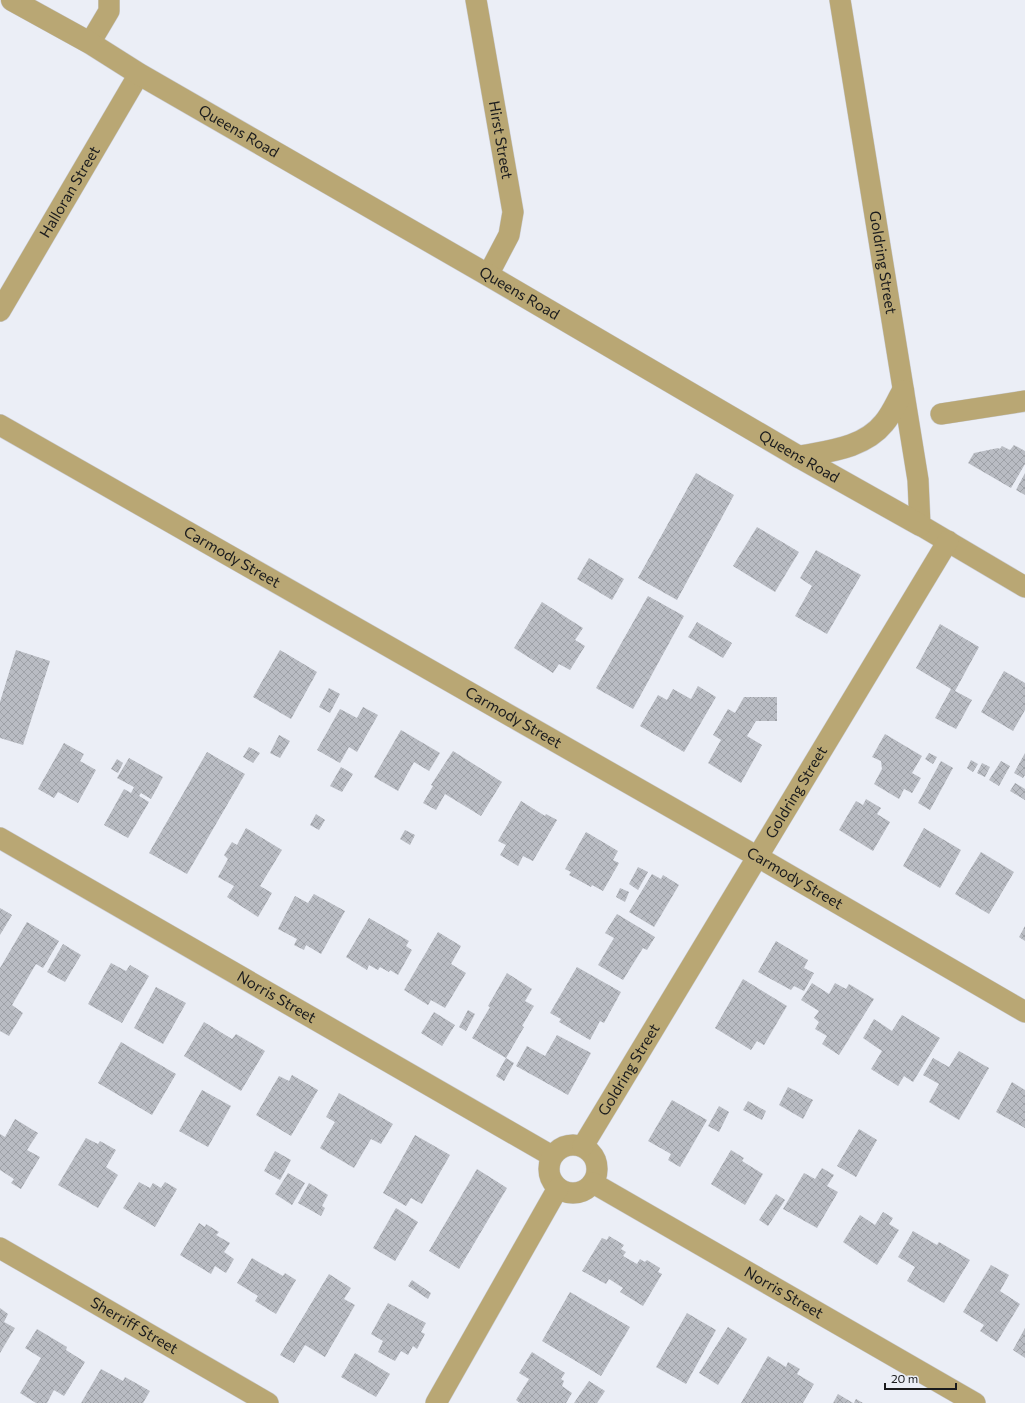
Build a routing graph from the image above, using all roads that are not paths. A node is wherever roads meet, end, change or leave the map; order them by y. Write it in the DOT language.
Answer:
graph roads {
  1 [pos="12,0"];
  2 [pos="109,0"];
  3 [pos="476,0"];
  4 [pos="840,0"];
  5 [pos="90,43"];
  6 [pos="139,74"];
  7 [pos="488,275"];
  8 [pos="0,311"];
  9 [pos="903,390"];
  10 [pos="1025,401"];
  11 [pos="941,414"];
  12 [pos="0,425"];
  13 [pos="799,457"];
  14 [pos="920,525"];
  15 [pos="948,541"];
  16 [pos="1025,587"];
  17 [pos="0,838"];
  18 [pos="758,857"];
  19 [pos="1025,1012"];
  20 [pos="583,1146"];
  21 [pos="552,1156"];
  22 [pos="593,1183"];
  23 [pos="558,1188"];
  24 [pos="0,1248"];
  25 [pos="268,1403"];
  26 [pos="436,1403"];
  27 [pos="975,1403"];
  1 -- 5 [label="street, Queens Road"];
  2 -- 5 [label="street"];
  3 -- 7 [label="street, Hirst Street"];
  4 -- 9 [label="street, Goldring Street"];
  5 -- 6 [label="street, Queens Road"];
  6 -- 7 [label="street, Queens Road"];
  6 -- 8 [label="street, Halloran Street"];
  7 -- 13 [label="street, Queens Road"];
  9 -- 13 [label="street"];
  9 -- 14 [label="street, Goldring Street"];
  10 -- 11 [label="street"];
  12 -- 18 [label="street, Carmody Street"];
  13 -- 14 [label="street, Queens Road"];
  14 -- 15 [label="street, Queens Road"];
  15 -- 16 [label="street, Queens Road"];
  15 -- 18 [label="street, Goldring Street"];
  17 -- 21 [label="street, Norris Street"];
  18 -- 19 [label="street, Carmody Street"];
  18 -- 20 [label="street, Goldring Street"];
  20 -- 21 [label="street"];
  20 -- 22 [label="street"];
  21 -- 23 [label="street"];
  22 -- 23 [label="street"];
  22 -- 27 [label="street, Norris Street"];
  23 -- 26 [label="street"];
  24 -- 25 [label="street, Sherriff Street"];
}
